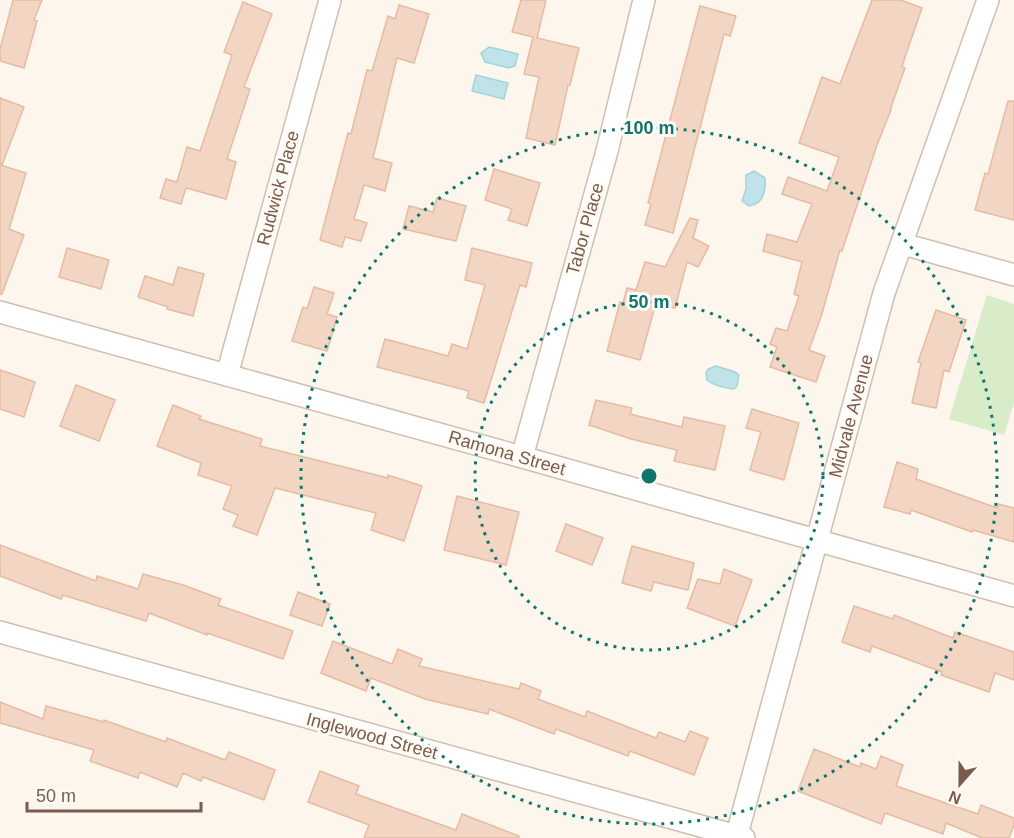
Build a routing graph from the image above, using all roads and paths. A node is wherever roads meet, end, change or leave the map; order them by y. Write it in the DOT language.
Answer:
graph roads {
  1 [pos="330,0"];
  2 [pos="644,0"];
  3 [pos="988,0"];
  4 [pos="903,244"];
  5 [pos="1014,275"];
  6 [pos="0,312"];
  7 [pos="227,375"];
  8 [pos="522,457"];
  9 [pos="818,540"];
  10 [pos="1014,596"];
  11 [pos="0,632"];
  12 [pos="739,837"];
  1 -- 7 [label="street, Rudwick Place"];
  2 -- 8 [label="street, Tabor Place"];
  3 -- 4 [label="street, Midvale Avenue"];
  4 -- 5 [label="street"];
  4 -- 9 [label="street, Midvale Avenue"];
  6 -- 7 [label="street, Ramona Street"];
  7 -- 8 [label="street, Ramona Street"];
  8 -- 9 [label="street, Ramona Street"];
  9 -- 10 [label="street, Ramona Street"];
  9 -- 12 [label="street, Midvale Avenue"];
  11 -- 12 [label="street, Inglewood Street"];
}
